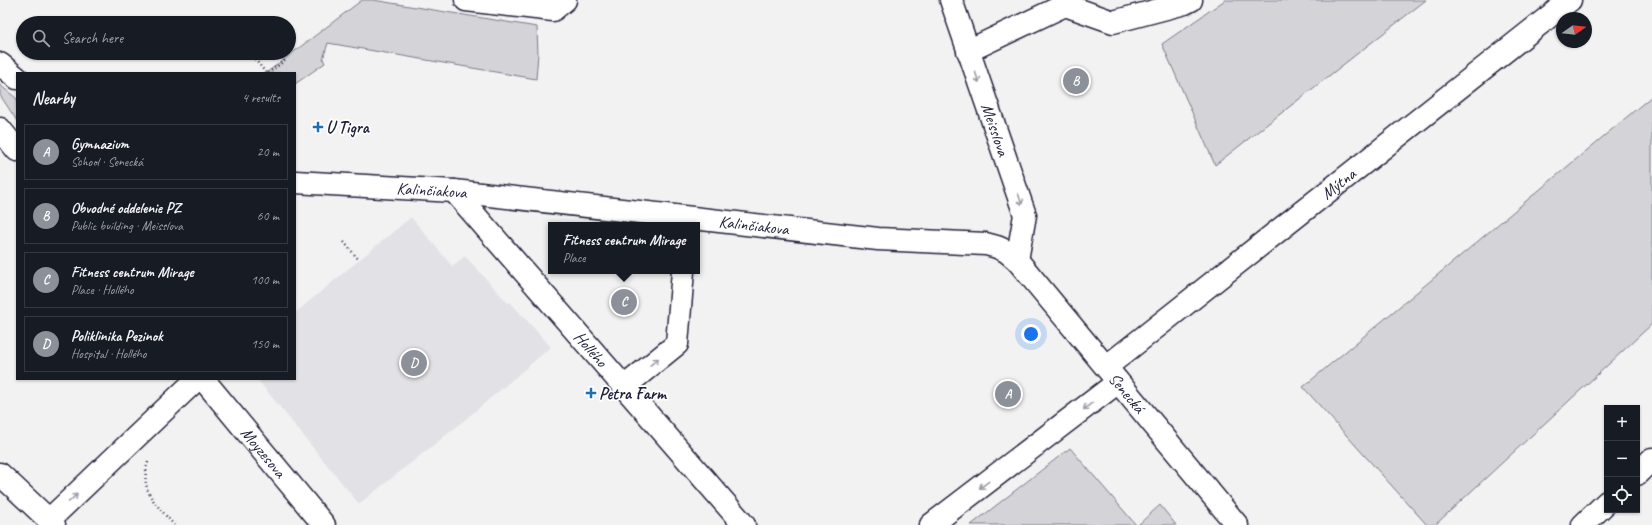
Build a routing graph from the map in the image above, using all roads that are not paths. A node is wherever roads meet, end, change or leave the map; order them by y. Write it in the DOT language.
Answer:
graph roads {
  1 [pos="466,0"];
  2 [pos="951,0"];
  3 [pos="1191,0"];
  4 [pos="1570,0"];
  5 [pos="557,4"];
  6 [pos="968,51"];
  7 [pos="0,64"];
  8 [pos="16,77"];
  9 [pos="0,129"];
  10 [pos="16,149"];
  11 [pos="296,182"];
  12 [pos="454,191"];
  13 [pos="687,221"];
  14 [pos="698,222"];
  15 [pos="700,222"];
  16 [pos="1017,260"];
  17 [pos="683,274"];
  18 [pos="1112,375"];
  19 [pos="196,380"];
  20 [pos="204,380"];
  21 [pos="624,387"];
  22 [pos="1652,460"];
  23 [pos="1640,471"];
  24 [pos="0,474"];
  25 [pos="1604,505"];
  26 [pos="52,522"];
  27 [pos="324,525"];
  28 [pos="744,525"];
  29 [pos="931,525"];
  30 [pos="1237,525"];
  31 [pos="1583,525"];
  1 -- 5 [label="street"];
  2 -- 6 [label="street, Meisslova"];
  3 -- 6 [label="street"];
  4 -- 18 [label="street, Mýtna"];
  6 -- 16 [label="street, Meisslova, one-way"];
  7 -- 8 [label="street"];
  9 -- 10 [label="street"];
  11 -- 12 [label="street, Kalinčiakova"];
  12 -- 13 [label="street, Kalinčiakova"];
  12 -- 21 [label="street, Hollého"];
  13 -- 14 [label="street, Kalinčiakova"];
  15 -- 16 [label="street, Kalinčiakova"];
  16 -- 18 [label="street, Senecká"];
  21 -- 17 [label="street, one-way"];
  18 -- 29 [label="street, Mýtna, one-way"];
  18 -- 30 [label="street, Senecká"];
  26 -- 19 [label="street, one-way"];
  20 -- 27 [label="street, Moyzesova"];
  21 -- 28 [label="street, Hollého"];
  22 -- 23 [label="street"];
  24 -- 26 [label="street"];
  25 -- 31 [label="street"];
}
